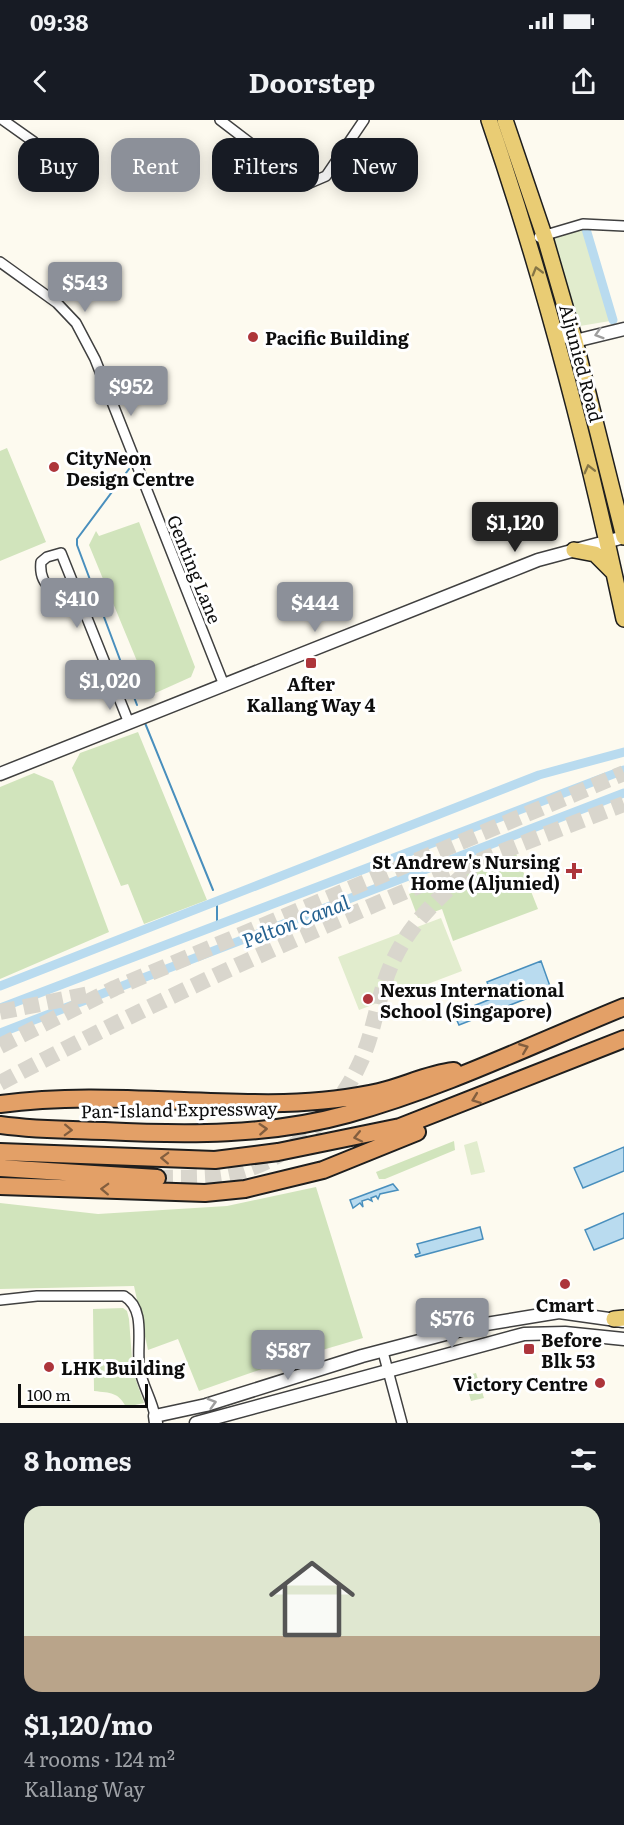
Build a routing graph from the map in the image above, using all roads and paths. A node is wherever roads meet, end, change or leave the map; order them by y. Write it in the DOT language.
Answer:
graph roads {
  1 [pos="3,120"];
  2 [pos="364,120"];
  3 [pos="489,120"];
  4 [pos="505,120"];
  5 [pos="222,121"];
  6 [pos="28,138"];
  7 [pos="624,226"];
  8 [pos="536,238"];
  9 [pos="0,262"];
  10 [pos="624,329"];
  11 [pos="555,330"];
  12 [pos="575,341"];
  13 [pos="624,537"];
  14 [pos="607,542"];
  15 [pos="574,550"];
  16 [pos="614,573"];
  17 [pos="80,599"];
  18 [pos="624,619"];
  19 [pos="224,685"];
  20 [pos="138,719"];
  21 [pos="0,774"];
  22 [pos="624,1007"];
  23 [pos="624,1039"];
  24 [pos="423,1083"];
  25 [pos="0,1104"];
  26 [pos="435,1115"];
  27 [pos="0,1125"];
  28 [pos="0,1152"];
  29 [pos="0,1168"];
  30 [pos="157,1178"];
  31 [pos="0,1186"];
  32 [pos="0,1300"];
  33 [pos="621,1319"];
  34 [pos="624,1339"];
  35 [pos="383,1352"];
  36 [pos="387,1369"];
  37 [pos="155,1416"];
  38 [pos="196,1423"];
  39 [pos="402,1423"];
  1 -- 6 [label="street"];
  2 -- 5 [label="street"];
  3 -- 8 [label="main road, Aljunied Road"];
  4 -- 8 [label="main road, Aljunied Road"];
  7 -- 8 [label="street"];
  11 -- 8 [label="main road, Aljunied Road, one-way"];
  8 -- 12 [label="main road, Aljunied Road"];
  9 -- 19 [label="street, Genting Lane"];
  10 -- 12 [label="street, one-way"];
  11 -- 12 [label="street"];
  14 -- 11 [label="main road, Aljunied Road, one-way"];
  12 -- 13 [label="main road, Aljunied Road"];
  13 -- 14 [label="street"];
  14 -- 15 [label="street"];
  14 -- 16 [label="main road, Aljunied Road"];
  15 -- 16 [label="main road"];
  15 -- 19 [label="street"];
  16 -- 18 [label="main road, Aljunied Road"];
  17 -- 17 [label="street"];
  17 -- 20 [label="street"];
  19 -- 20 [label="street"];
  20 -- 21 [label="street"];
  24 -- 22 [label="highway, one-way"];
  23 -- 26 [label="highway, one-way"];
  24 -- 25 [label="highway"];
  27 -- 24 [label="highway, Pan-Island Expressway, one-way"];
  26 -- 28 [label="highway, one-way"];
  26 -- 31 [label="highway, one-way"];
  29 -- 30 [label="highway"];
  32 -- 37 [label="street"];
  33 -- 35 [label="street"];
  34 -- 36 [label="street"];
  35 -- 36 [label="street"];
  37 -- 35 [label="street, one-way"];
  36 -- 38 [label="street"];
  36 -- 39 [label="street"];
}
